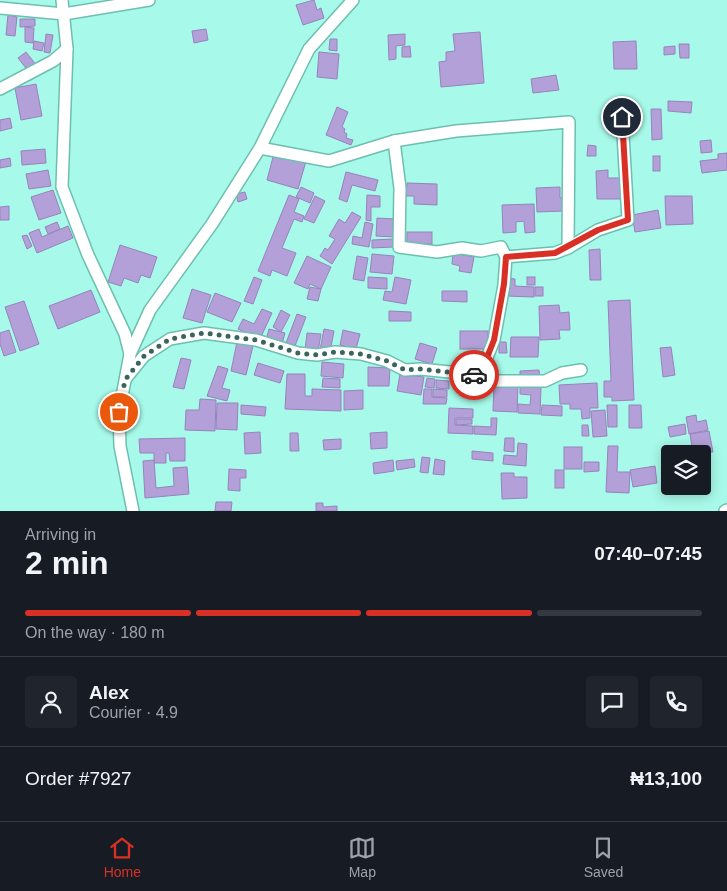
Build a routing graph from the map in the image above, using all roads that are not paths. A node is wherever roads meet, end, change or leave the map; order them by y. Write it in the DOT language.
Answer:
graph roads {
  1 [pos="62,0"];
  2 [pos="149,0"];
  3 [pos="349,2"];
  4 [pos="0,8"];
  5 [pos="64,14"];
  6 [pos="67,49"];
  7 [pos="0,89"];
  8 [pos="622,117"];
  9 [pos="394,141"];
  10 [pos="260,148"];
  11 [pos="568,248"];
  12 [pos="506,257"];
  13 [pos="130,354"];
  14 [pos="581,370"];
  15 [pos="480,375"];
  16 [pos="125,380"];
  17 [pos="133,511"];
  1 -- 5 [label="street"];
  2 -- 5 [label="street"];
  3 -- 10 [label="street"];
  4 -- 5 [label="street"];
  5 -- 6 [label="street"];
  6 -- 7 [label="street"];
  6 -- 13 [label="street"];
  8 -- 11 [label="street"];
  9 -- 10 [label="street"];
  9 -- 11 [label="street"];
  9 -- 12 [label="street"];
  10 -- 13 [label="street"];
  11 -- 12 [label="street"];
  12 -- 15 [label="street"];
  13 -- 16 [label="street"];
  14 -- 15 [label="street"];
  15 -- 16 [label="street"];
  16 -- 17 [label="street"];
}
